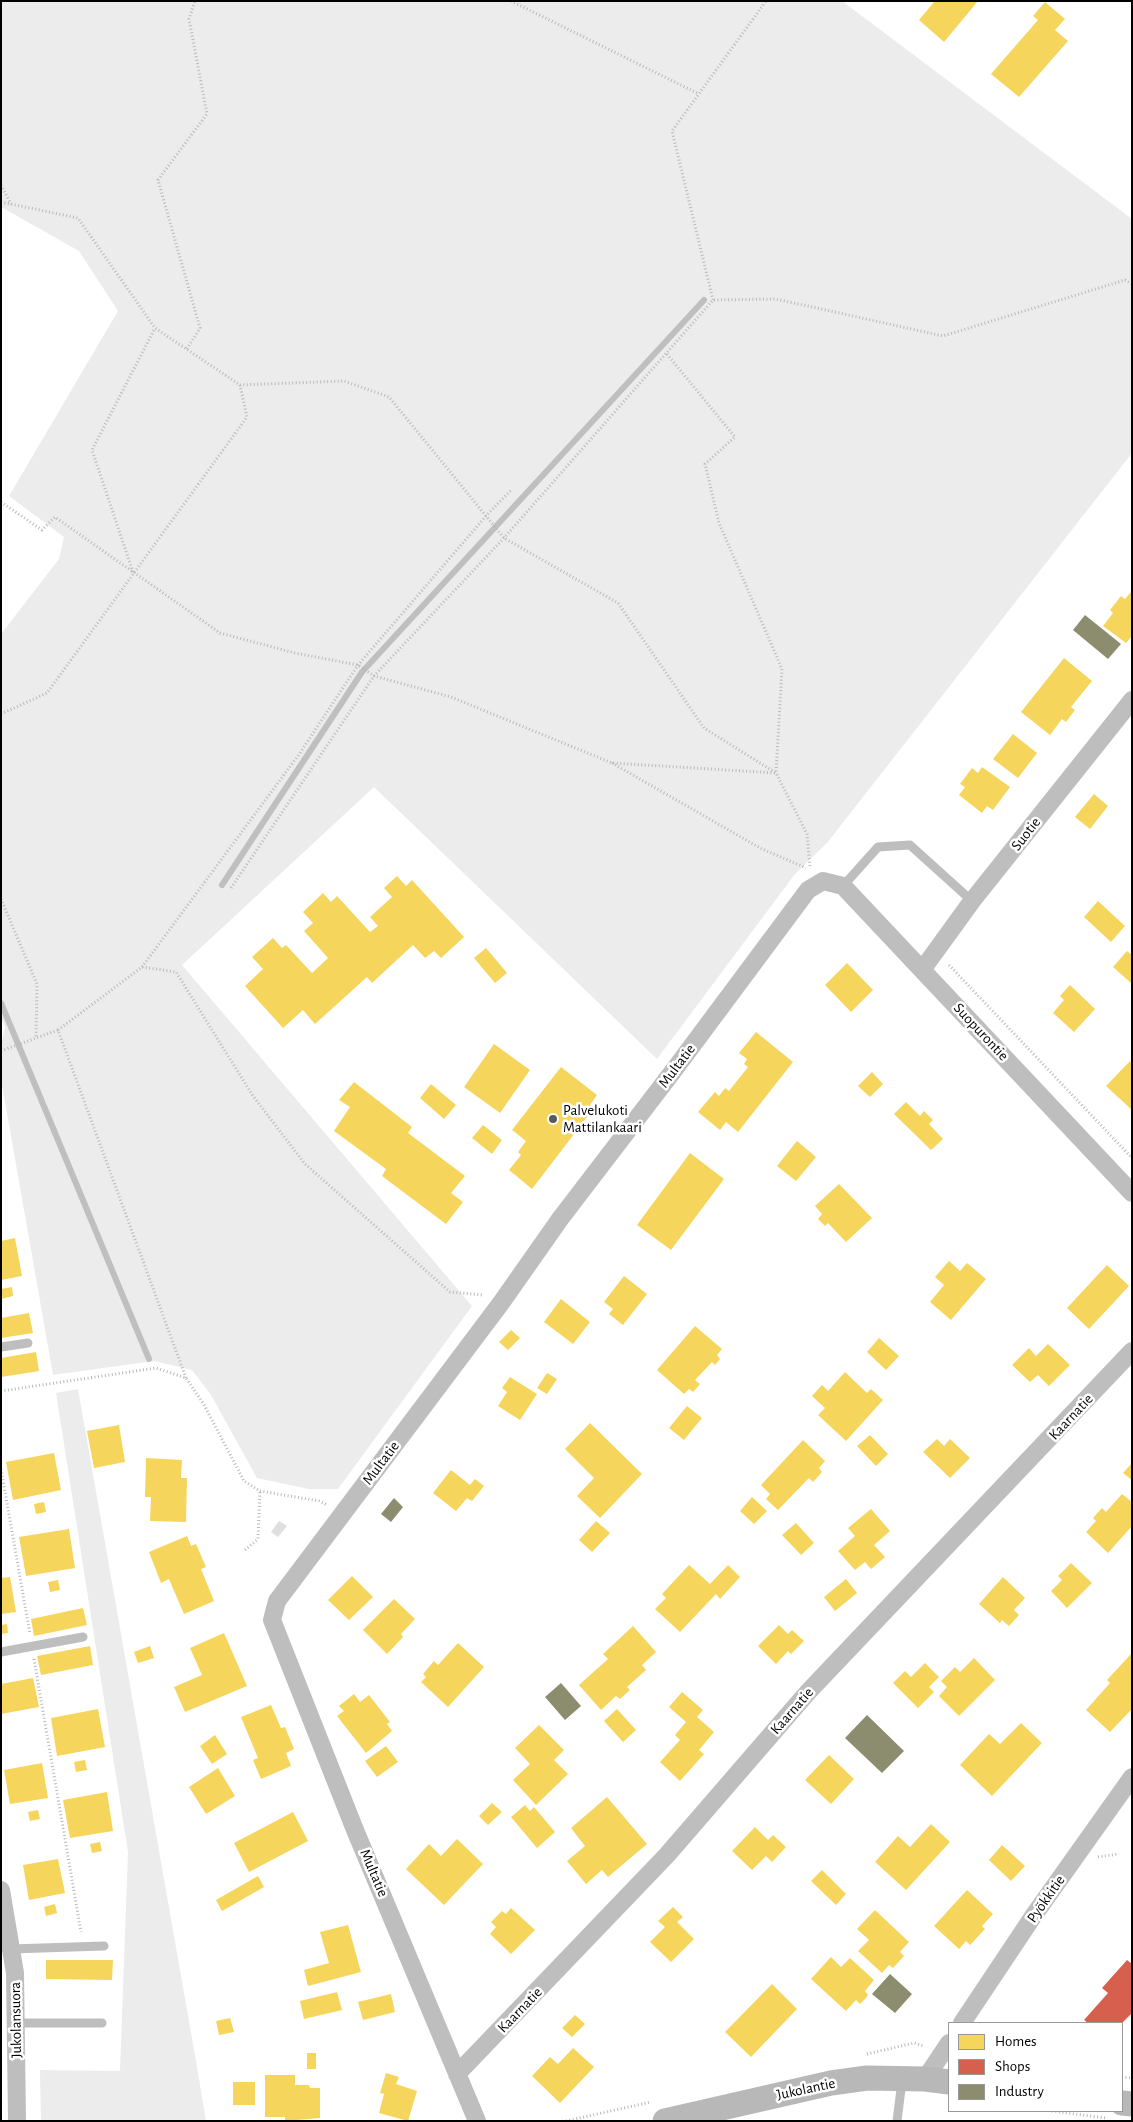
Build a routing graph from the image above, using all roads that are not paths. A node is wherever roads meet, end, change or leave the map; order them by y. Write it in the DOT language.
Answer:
graph roads {
  1 [pos="1132,700"];
  2 [pos="843,886"];
  3 [pos="972,901"];
  4 [pos="922,970"];
  5 [pos="1132,1193"];
  6 [pos="28,1343"];
  7 [pos="1,1347"];
  8 [pos="1132,1351"];
  9 [pos="83,1637"];
  10 [pos="1,1652"];
  11 [pos="1132,1778"];
  12 [pos="1,1890"];
  13 [pos="104,1946"];
  14 [pos="11,1949"];
  15 [pos="8,1973"];
  16 [pos="102,2022"];
  17 [pos="963,2022"];
  18 [pos="16,2023"];
  19 [pos="948,2043"];
  20 [pos="457,2074"];
  21 [pos="913,2079"];
  22 [pos="948,2082"];
  23 [pos="17,2121"];
  24 [pos="477,2121"];
  25 [pos="664,2121"];
  26 [pos="897,2121"];
  1 -- 3 [label="street, Suotie"];
  2 -- 3 [label="lane"];
  2 -- 4 [label="street, Suopurontie"];
  2 -- 20 [label="street, Multatie"];
  3 -- 4 [label="street, Suotie"];
  4 -- 5 [label="street, Suopurontie"];
  6 -- 7 [label="lane"];
  8 -- 20 [label="street, Kaarnatie"];
  9 -- 10 [label="lane"];
  11 -- 17 [label="street, Pyökkitie"];
  12 -- 14 [label="street, Jukolansuora"];
  13 -- 14 [label="lane"];
  14 -- 15 [label="street, Jukolansuora"];
  15 -- 18 [label="street, Jukolansuora"];
  16 -- 18 [label="lane"];
  18 -- 23 [label="street, Jukolansuora"];
  19 -- 21 [label="street"];
  20 -- 24 [label="street, Multatie"];
  21 -- 22 [label="street, Jukolantie"];
  21 -- 25 [label="street, Jukolantie"];
  21 -- 26 [label="lane"];
}
